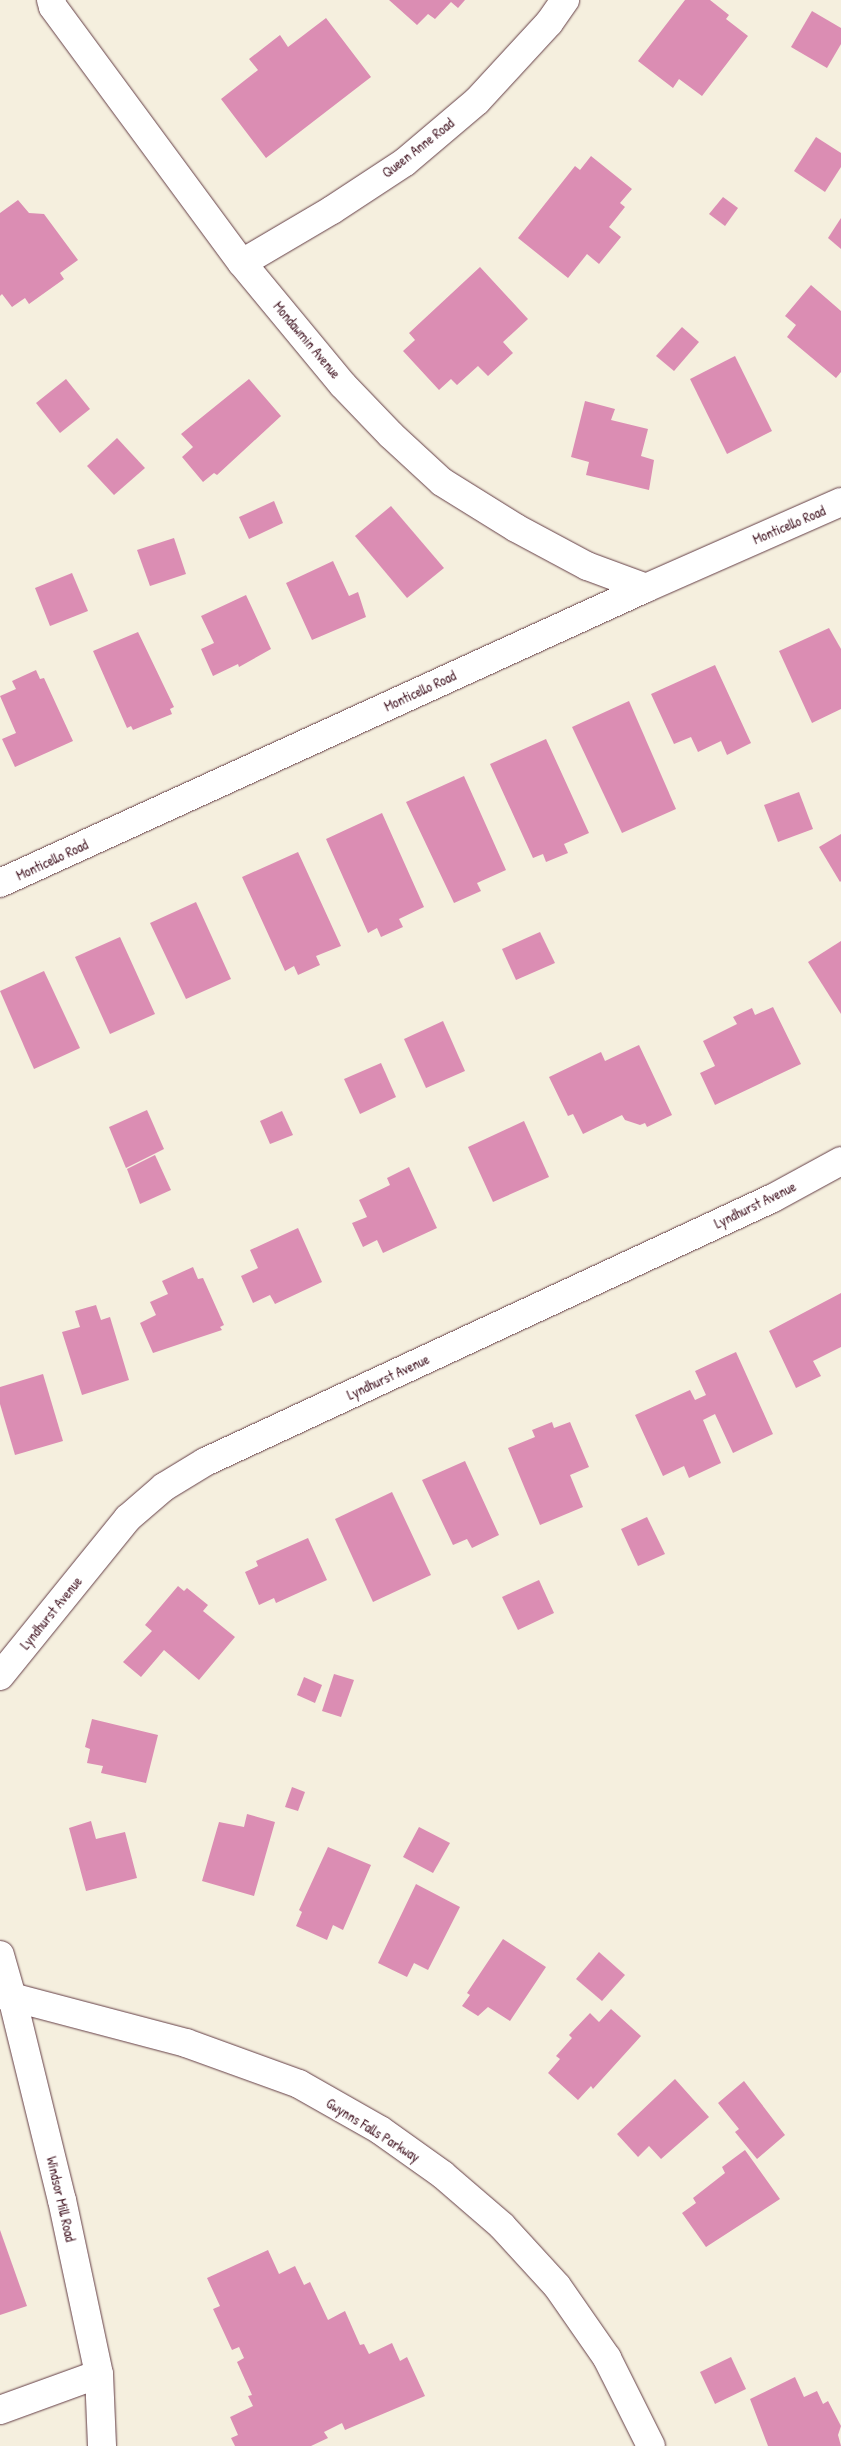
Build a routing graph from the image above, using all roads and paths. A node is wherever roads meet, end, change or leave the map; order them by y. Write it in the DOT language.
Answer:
graph roads {
  1 [pos="565,0"];
  2 [pos="54,2"];
  3 [pos="242,263"];
  4 [pos="841,502"];
  5 [pos="646,588"];
  6 [pos="0,883"];
  7 [pos="841,1161"];
  8 [pos="0,1676"];
  9 [pos="0,1955"];
  10 [pos="6,1996"];
  11 [pos="99,2374"];
  12 [pos="0,2410"];
  13 [pos="639,2434"];
  14 [pos="102,2446"];
  15 [pos="651,2446"];
  1 -- 3 [label="street, Queen Anne Road"];
  2 -- 3 [label="street, Mondawmin Avenue"];
  3 -- 5 [label="street, Mondawmin Avenue"];
  4 -- 5 [label="street, Monticello Road"];
  5 -- 6 [label="street, Monticello Road"];
  7 -- 8 [label="street, Lyndhurst Avenue"];
  9 -- 10 [label="street, Windsor Mill Road"];
  10 -- 11 [label="street, Windsor Mill Road"];
  10 -- 13 [label="street, Gwynns Falls Parkway"];
  11 -- 12 [label="street"];
  11 -- 14 [label="street, Windsor Mill Road"];
  13 -- 15 [label="street, Gwynns Falls Parkway"];
}
